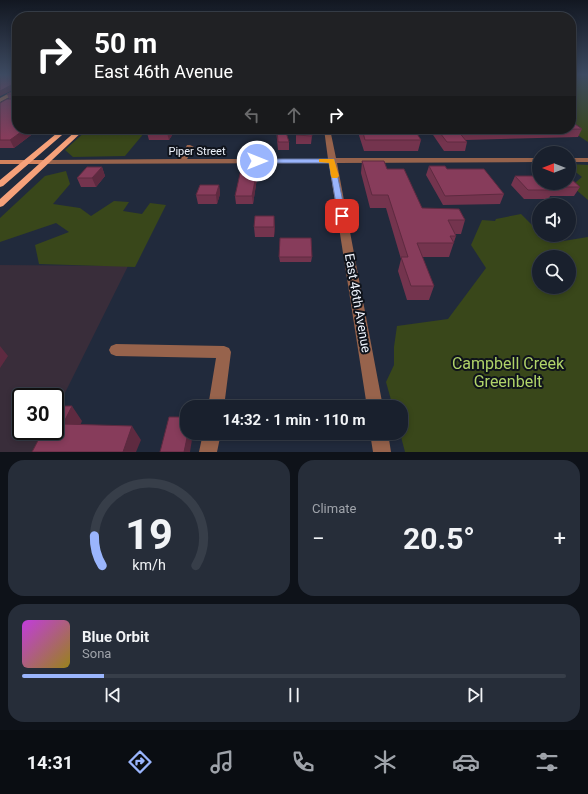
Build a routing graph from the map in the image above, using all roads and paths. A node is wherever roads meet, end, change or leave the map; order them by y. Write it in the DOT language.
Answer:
graph roads {
  1 [pos="60,134"];
  2 [pos="77,134"];
  3 [pos="328,134"];
  4 [pos="190,147"];
  5 [pos="532,160"];
  6 [pos="576,160"];
  7 [pos="588,160"];
  8 [pos="332,161"];
  9 [pos="0,162"];
  10 [pos="26,162"];
  11 [pos="46,162"];
  12 [pos="182,162"];
  13 [pos="0,184"];
  14 [pos="0,204"];
  15 [pos="116,350"];
  16 [pos="217,400"];
  17 [pos="374,400"];
  18 [pos="211,440"];
  19 [pos="380,440"];
  20 [pos="208,452"];
  21 [pos="382,452"];
  1 -- 10 [label="main road"];
  2 -- 11 [label="main road"];
  3 -- 8 [label="street, East 46th Avenue"];
  4 -- 12 [label="street"];
  5 -- 8 [label="street, Piper Street"];
  6 -- 7 [label="street"];
  8 -- 12 [label="street, Piper Street"];
  8 -- 17 [label="street, East 46th Avenue"];
  9 -- 10 [label="street, Piper Street"];
  10 -- 11 [label="street, Piper Street"];
  10 -- 13 [label="main road"];
  11 -- 12 [label="street, Piper Street"];
  11 -- 14 [label="main road"];
  15 -- 16 [label="street"];
  18 -- 20 [label="street"];
  19 -- 21 [label="street"];
}
